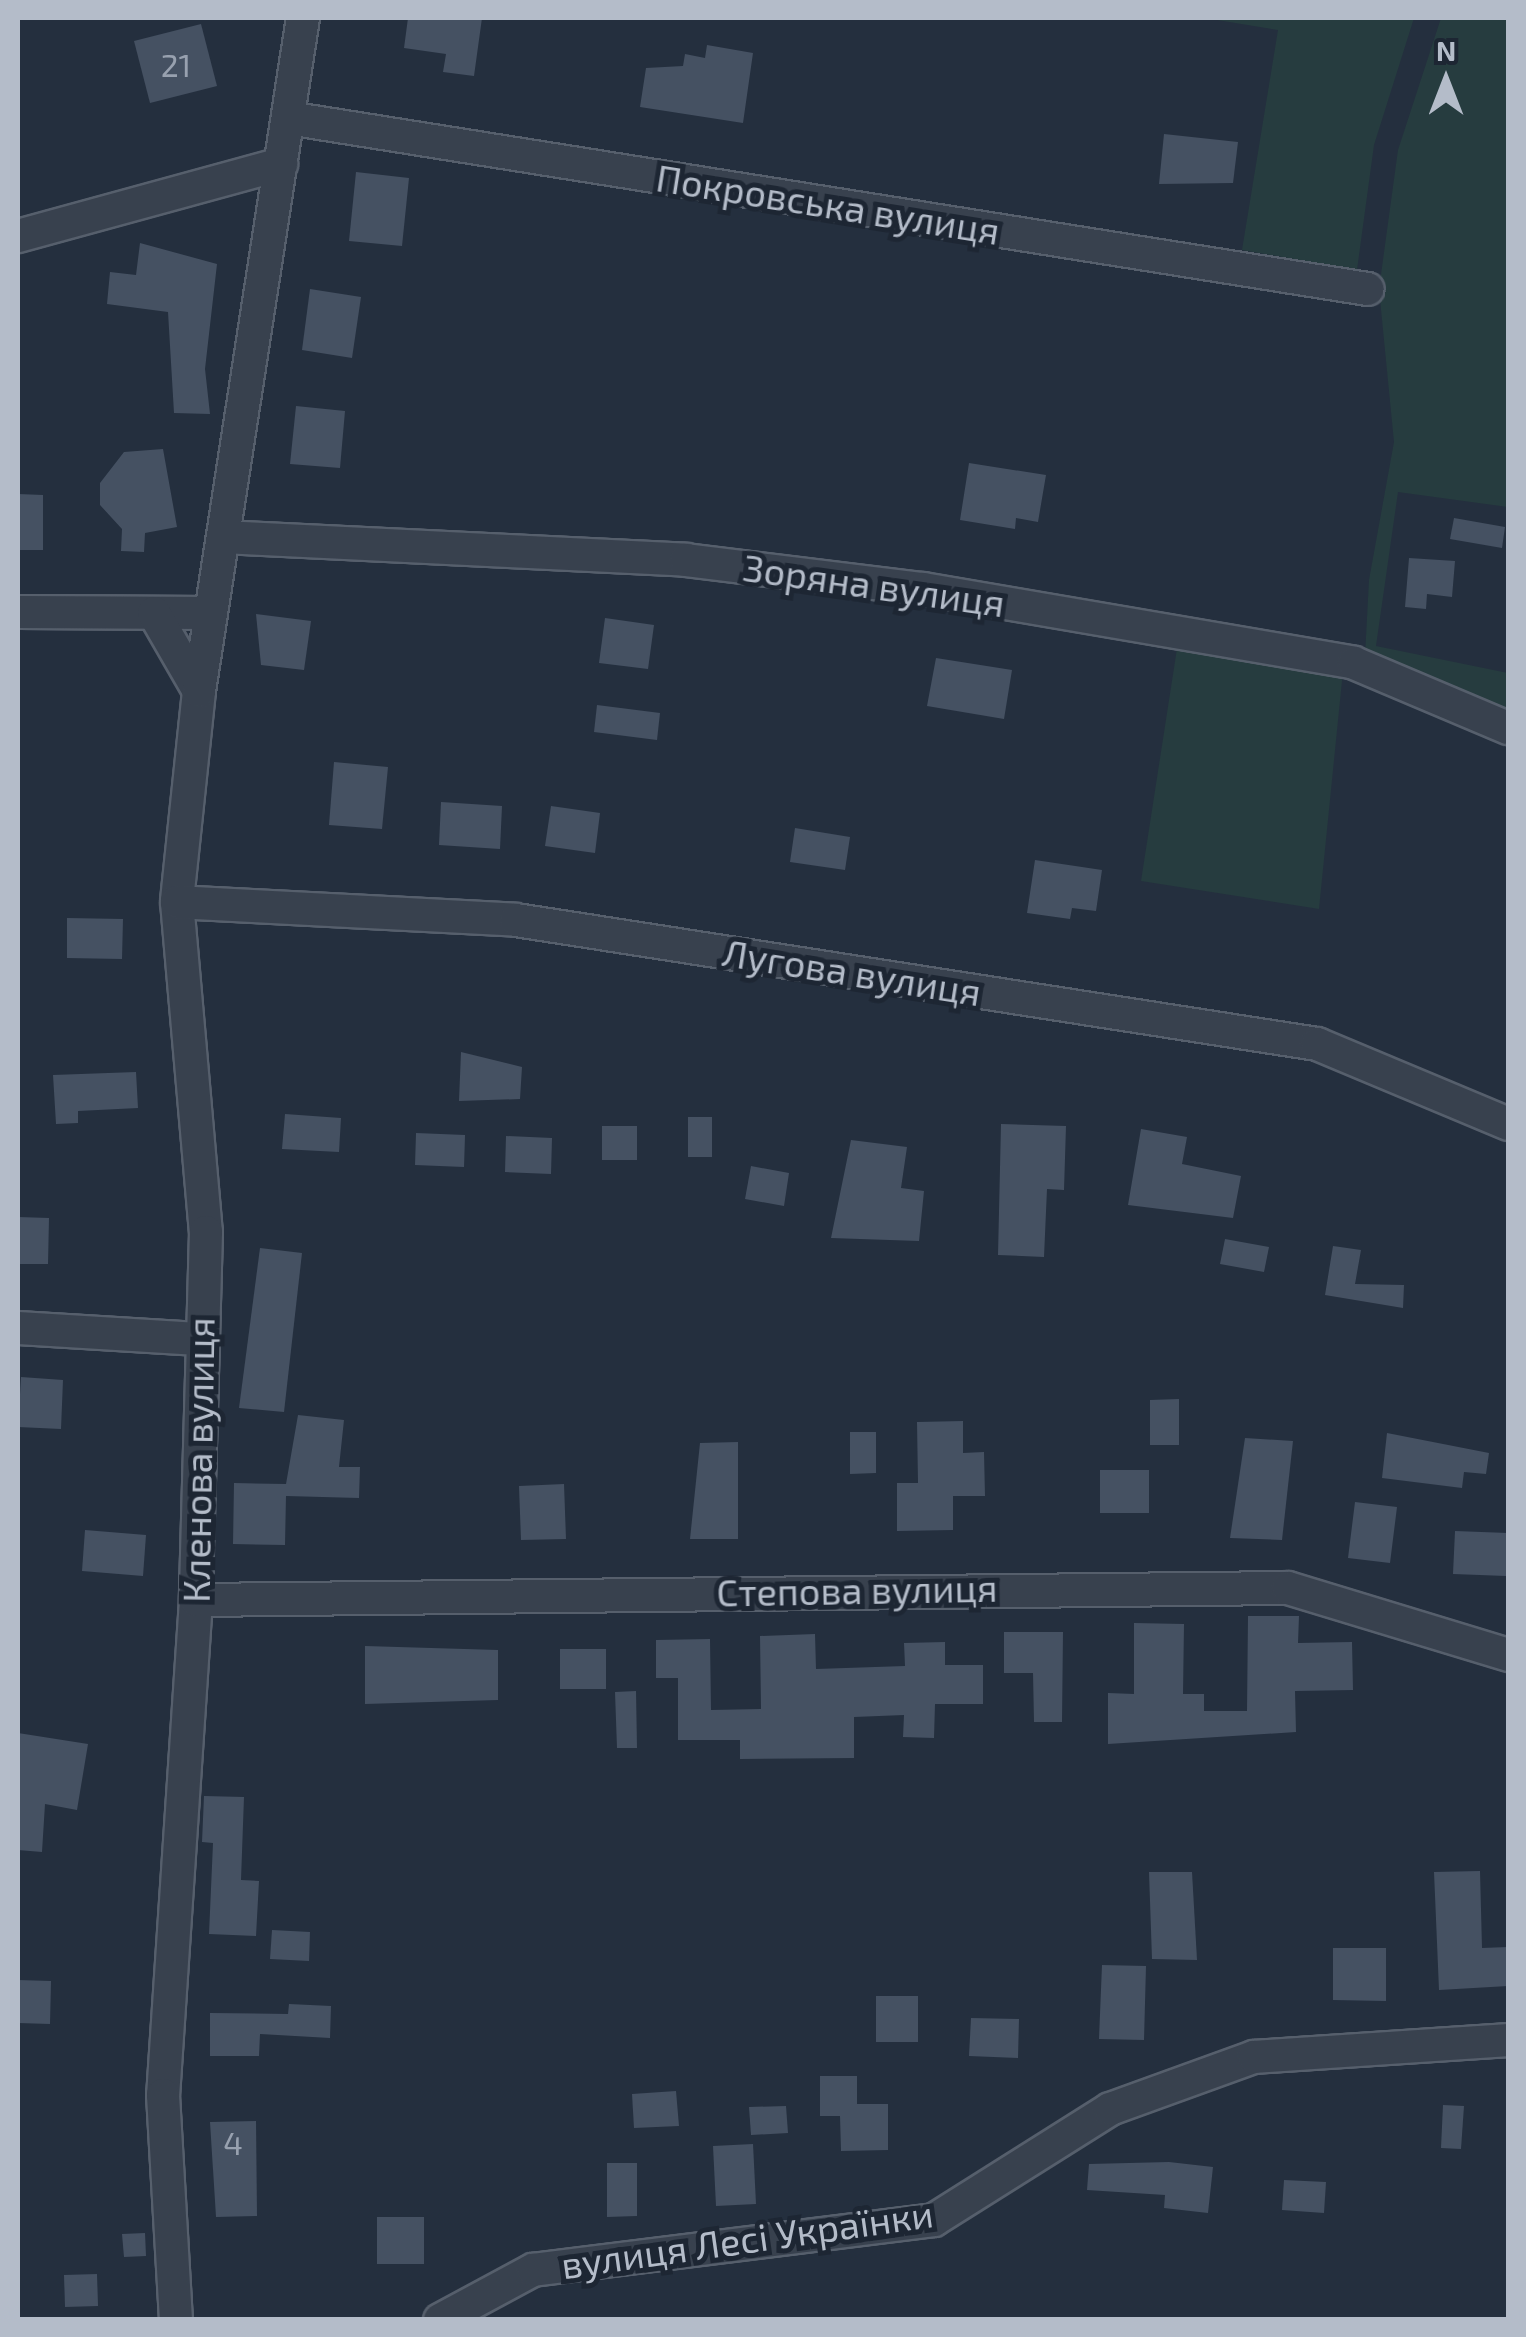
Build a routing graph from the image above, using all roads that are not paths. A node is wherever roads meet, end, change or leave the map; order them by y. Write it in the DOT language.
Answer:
graph roads {
  1 [pos="303,18"];
  2 [pos="288,118"];
  3 [pos="280,164"];
  4 [pos="18,236"];
  5 [pos="1368,289"];
  6 [pos="222,536"];
  7 [pos="18,612"];
  8 [pos="154,613"];
  9 [pos="211,613"];
  10 [pos="198,691"];
  11 [pos="1508,728"];
  12 [pos="178,902"];
  13 [pos="1508,1124"];
  14 [pos="18,1328"];
  15 [pos="199,1339"];
  16 [pos="196,1600"];
  17 [pos="1508,1655"];
  18 [pos="1508,2040"];
  19 [pos="176,2320"];
  20 [pos="440,2320"];
  1 -- 2 [label="street, Кленова вулиця"];
  2 -- 3 [label="street, Кленова вулиця"];
  2 -- 5 [label="street, Покровська вулиця"];
  3 -- 4 [label="street"];
  3 -- 6 [label="street, Кленова вулиця"];
  6 -- 9 [label="street, Кленова вулиця"];
  6 -- 11 [label="street, Зоряна вулиця"];
  7 -- 8 [label="street"];
  8 -- 9 [label="street"];
  8 -- 10 [label="street"];
  9 -- 10 [label="street, Кленова вулиця"];
  10 -- 12 [label="street, Кленова вулиця"];
  12 -- 13 [label="street, Лугова вулиця"];
  12 -- 15 [label="street, Кленова вулиця"];
  14 -- 15 [label="street"];
  15 -- 16 [label="street, Кленова вулиця"];
  16 -- 17 [label="street, Степова вулиця"];
  16 -- 19 [label="street, Кленова вулиця"];
  18 -- 20 [label="street, вулиця Лесі Українки"];
}
